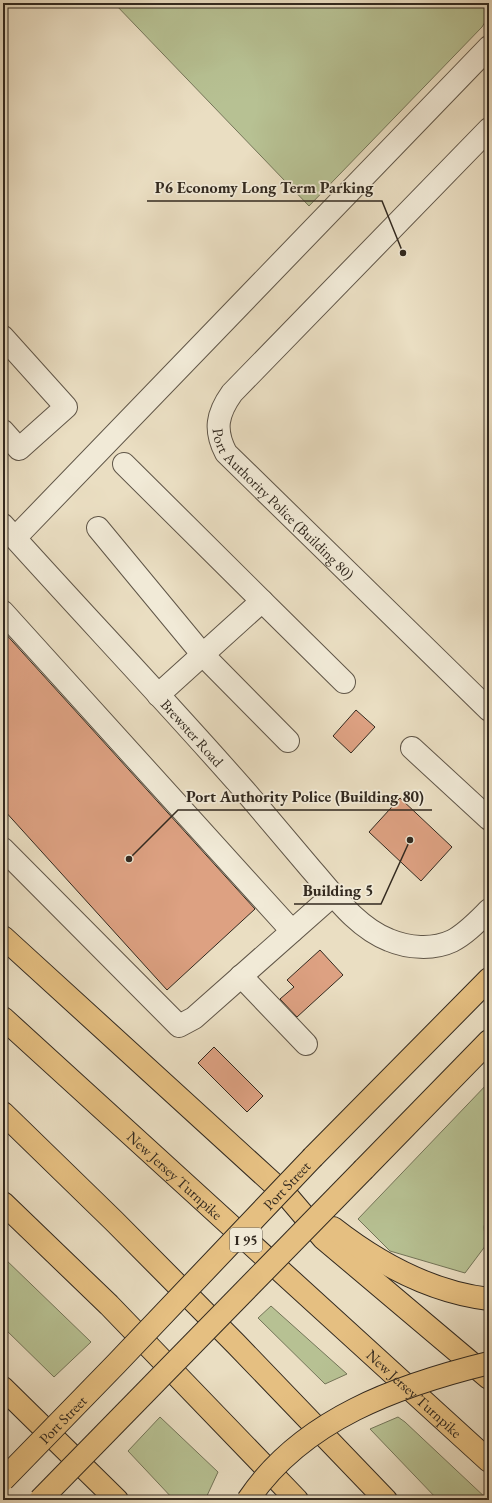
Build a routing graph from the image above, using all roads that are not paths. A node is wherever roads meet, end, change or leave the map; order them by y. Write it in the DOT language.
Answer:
graph roads {
  1 [pos="489,47"];
  2 [pos="489,129"];
  3 [pos="3,337"];
  4 [pos="3,432"];
  5 [pos="124,464"];
  6 [pos="98,528"];
  7 [pos="9,531"];
  8 [pos="262,601"];
  9 [pos="3,612"];
  10 [pos="203,655"];
  11 [pos="344,682"];
  12 [pos="158,695"];
  13 [pos="489,710"];
  14 [pos="288,741"];
  15 [pos="412,748"];
  16 [pos="489,818"];
  17 [pos="3,849"];
  18 [pos="333,895"];
  19 [pos="489,910"];
  20 [pos="292,931"];
  21 [pos="3,937"];
  22 [pos="242,976"];
  23 [pos="489,979"];
  24 [pos="3,1018"];
  25 [pos="489,1041"];
  26 [pos="306,1044"];
  27 [pos="3,1113"];
  28 [pos="288,1198"];
  29 [pos="3,1203"];
  30 [pos="489,1299"];
  31 [pos="489,1363"];
  32 [pos="489,1378"];
  33 [pos="3,1388"];
  34 [pos="489,1461"];
  35 [pos="3,1480"];
  36 [pos="40,1500"];
  37 [pos="117,1500"];
  38 [pos="248,1500"];
  39 [pos="296,1500"];
  40 [pos="386,1500"];
  1 -- 7 [label="street"];
  2 -- 13 [label="street, Port Authority Police (Building 80)"];
  3 -- 4 [label="street"];
  5 -- 8 [label="street"];
  6 -- 10 [label="street"];
  7 -- 12 [label="street, Brewster Road"];
  8 -- 10 [label="street"];
  8 -- 11 [label="street"];
  9 -- 20 [label="street"];
  10 -- 12 [label="street"];
  10 -- 14 [label="street"];
  12 -- 18 [label="street, Brewster Road"];
  15 -- 16 [label="street"];
  17 -- 22 [label="street"];
  18 -- 19 [label="street, Brewster Road"];
  18 -- 20 [label="street"];
  20 -- 22 [label="street"];
  21 -- 28 [label="main road"];
  22 -- 26 [label="street"];
  23 -- 35 [label="main road, Port Street, bridge"];
  24 -- 34 [label="main road, New Jersey Turnpike / I 95"];
  25 -- 36 [label="main road, bridge"];
  27 -- 40 [label="main road"];
  28 -- 30 [label="main road"];
  28 -- 32 [label="main road"];
  29 -- 39 [label="main road"];
  31 -- 38 [label="main road, bridge"];
  33 -- 37 [label="main road"];
}
